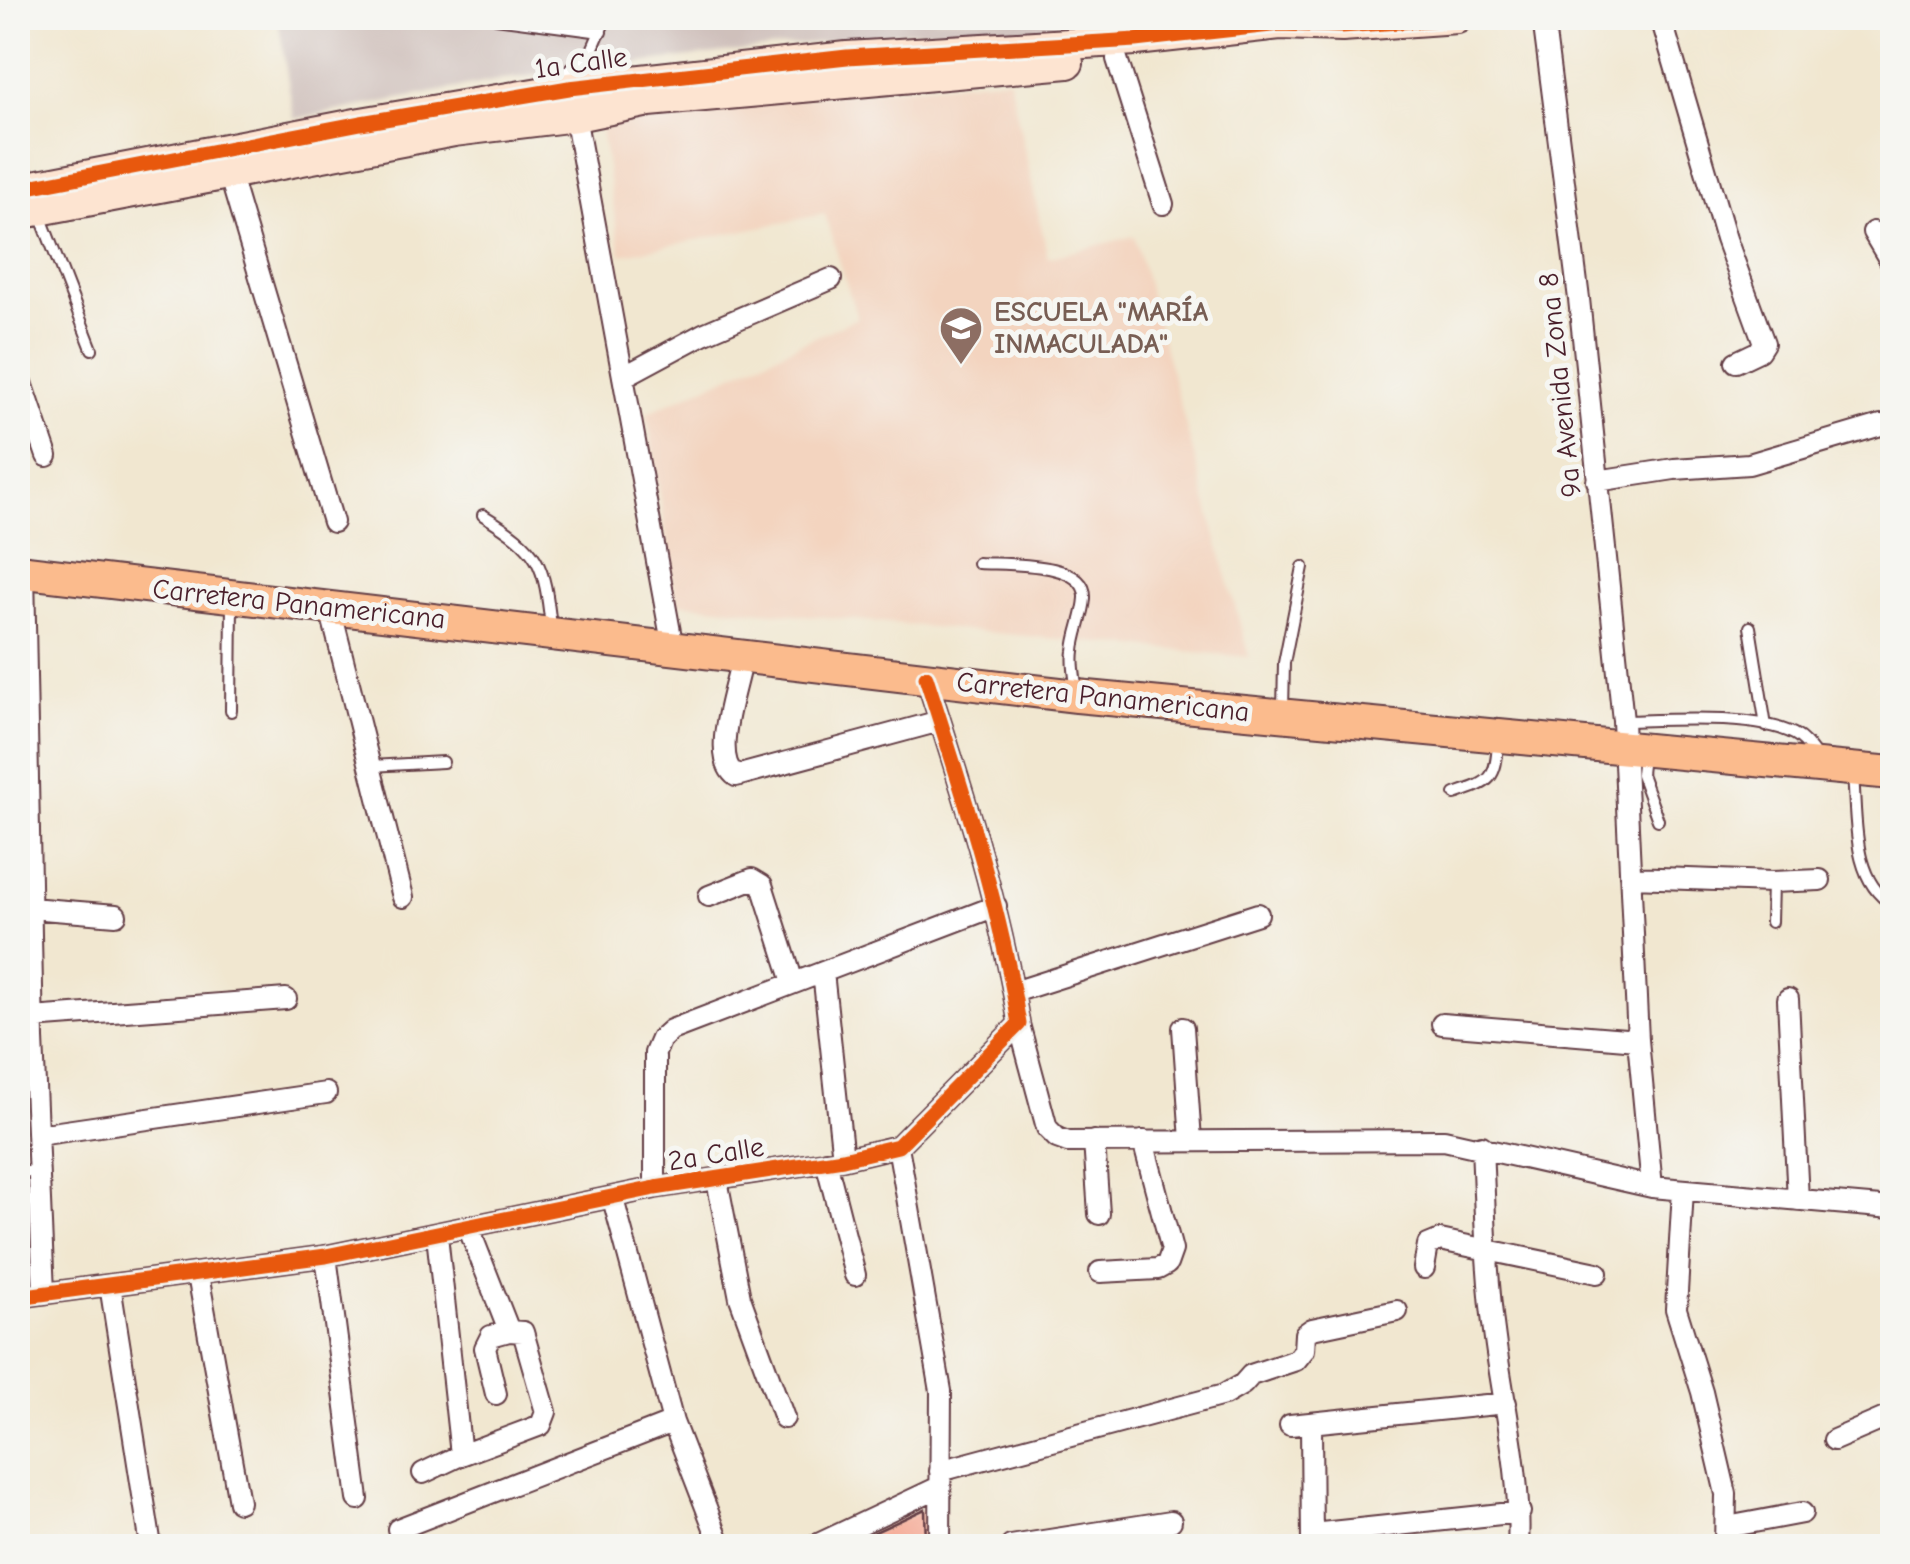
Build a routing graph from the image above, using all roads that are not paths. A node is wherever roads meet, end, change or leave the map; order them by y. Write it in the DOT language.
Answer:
graph roads {
  1 [pos="496,18"];
  2 [pos="606,18"];
  3 [pos="1457,18"];
  4 [pos="1543,18"];
  5 [pos="1661,18"];
  6 [pos="1342,22"];
  7 [pos="601,32"];
  8 [pos="1117,60"];
  9 [pos="573,102"];
  10 [pos="229,173"];
  11 [pos="24,204"];
  12 [pos="1163,204"];
  13 [pos="1873,232"];
  14 [pos="1892,264"];
  15 [pos="831,279"];
  16 [pos="92,349"];
  17 [pos="1736,362"];
  18 [pos="18,371"];
  19 [pos="624,377"];
  20 [pos="1892,430"];
  21 [pos="47,456"];
  22 [pos="1597,481"];
  23 [pos="483,515"];
  24 [pos="333,522"];
  25 [pos="978,563"];
  26 [pos="1303,567"];
  27 [pos="21,571"];
  28 [pos="232,598"];
  29 [pos="330,608"];
  30 [pos="1750,626"];
  31 [pos="551,634"];
  32 [pos="673,648"];
  33 [pos="742,656"];
  34 [pos="926,678"];
  35 [pos="1077,696"];
  36 [pos="231,711"];
  37 [pos="1283,716"];
  38 [pos="940,721"];
  39 [pos="1766,726"];
  40 [pos="1498,736"];
  41 [pos="1630,739"];
  42 [pos="443,762"];
  43 [pos="371,766"];
  44 [pos="1838,768"];
  45 [pos="1892,773"];
  46 [pos="1456,794"];
  47 [pos="1658,820"];
  48 [pos="1632,877"];
  49 [pos="1820,880"];
  50 [pos="1772,882"];
  51 [pos="709,896"];
  52 [pos="403,897"];
  53 [pos="1892,904"];
  54 [pos="996,906"];
  55 [pos="30,908"];
  56 [pos="1258,914"];
  57 [pos="116,915"];
  58 [pos="1771,922"];
  59 [pos="823,972"];
  60 [pos="793,982"];
  61 [pos="1014,992"];
  62 [pos="286,999"];
  63 [pos="1788,999"];
  64 [pos="1018,1024"];
  65 [pos="1442,1024"];
  66 [pos="1183,1028"];
  67 [pos="28,1032"];
  68 [pos="1638,1040"];
  69 [pos="326,1094"];
  70 [pos="38,1135"];
  71 [pos="1191,1140"];
  72 [pos="1094,1141"];
  73 [pos="1143,1141"];
  74 [pos="898,1146"];
  75 [pos="1482,1146"];
  76 [pos="834,1160"];
  77 [pos="39,1171"];
  78 [pos="18,1173"];
  79 [pos="717,1180"];
  80 [pos="1652,1186"];
  81 [pos="656,1188"];
  82 [pos="1683,1190"];
  83 [pos="613,1198"];
  84 [pos="40,1200"];
  85 [pos="1798,1200"];
  86 [pos="18,1201"];
  87 [pos="1892,1208"];
  88 [pos="1100,1214"];
  89 [pos="469,1228"];
  90 [pos="436,1235"];
  91 [pos="1486,1251"];
  92 [pos="326,1256"];
  93 [pos="1424,1268"];
  94 [pos="1100,1272"];
  95 [pos="1597,1272"];
  96 [pos="198,1275"];
  97 [pos="855,1275"];
  98 [pos="110,1285"];
  99 [pos="44,1293"];
  100 [pos="18,1297"];
  101 [pos="1397,1310"];
  102 [pos="509,1331"];
  103 [pos="496,1394"];
  104 [pos="1506,1402"];
  105 [pos="1892,1415"];
  106 [pos="784,1418"];
  107 [pos="673,1422"];
  108 [pos="1834,1440"];
  109 [pos="461,1455"];
  110 [pos="423,1473"];
  111 [pos="940,1479"];
  112 [pos="358,1500"];
  113 [pos="240,1502"];
  114 [pos="1520,1512"];
  115 [pos="1802,1514"];
  116 [pos="1171,1521"];
  117 [pos="398,1530"];
  118 [pos="1726,1536"];
  119 [pos="1312,1540"];
  120 [pos="152,1546"];
  121 [pos="721,1546"];
  122 [pos="814,1546"];
  123 [pos="940,1546"];
  124 [pos="1011,1546"];
  125 [pos="1518,1546"];
  1 -- 7 [label="lane"];
  2 -- 7 [label="lane"];
  3 -- 6 [label="street, 1a Calle"];
  4 -- 22 [label="street, 9a Avenida Zona 8"];
  5 -- 17 [label="street"];
  6 -- 8 [label="street, 1a Calle"];
  6 -- 9 [label="street, 1a Calle"];
  7 -- 9 [label="lane"];
  8 -- 9 [label="street, 1a Calle"];
  8 -- 12 [label="street"];
  9 -- 10 [label="street, 1a Calle"];
  9 -- 11 [label="street, 1a Calle"];
  9 -- 19 [label="street"];
  10 -- 11 [label="street, 1a Calle"];
  10 -- 24 [label="street"];
  11 -- 16 [label="lane"];
  13 -- 14 [label="street"];
  15 -- 19 [label="street"];
  18 -- 21 [label="street"];
  19 -- 32 [label="street"];
  20 -- 22 [label="street"];
  22 -- 41 [label="street, 9a Avenida Zona 8"];
  23 -- 31 [label="lane"];
  25 -- 35 [label="lane"];
  26 -- 37 [label="lane"];
  27 -- 28 [label="main road, Carretera Panamericana"];
  27 -- 55 [label="street"];
  28 -- 29 [label="main road, Carretera Panamericana"];
  28 -- 36 [label="lane"];
  29 -- 31 [label="main road, Carretera Panamericana"];
  29 -- 43 [label="street"];
  30 -- 39 [label="lane"];
  31 -- 32 [label="main road, Carretera Panamericana"];
  32 -- 33 [label="main road, Carretera Panamericana"];
  33 -- 34 [label="main road, Carretera Panamericana"];
  33 -- 38 [label="street"];
  34 -- 35 [label="main road, Carretera Panamericana"];
  34 -- 38 [label="street"];
  35 -- 37 [label="main road, Carretera Panamericana"];
  37 -- 40 [label="main road, Carretera Panamericana"];
  38 -- 54 [label="street"];
  39 -- 41 [label="lane"];
  39 -- 44 [label="lane"];
  40 -- 41 [label="main road, Carretera Panamericana"];
  40 -- 46 [label="lane"];
  41 -- 44 [label="main road, Carretera Panamericana"];
  41 -- 47 [label="lane"];
  41 -- 48 [label="street, 9a Avenida Zona 8"];
  42 -- 43 [label="lane"];
  43 -- 52 [label="street"];
  44 -- 45 [label="main road, Carretera Panamericana"];
  44 -- 53 [label="lane"];
  48 -- 50 [label="street"];
  48 -- 68 [label="street, 9a Avenida Zona 8"];
  49 -- 50 [label="street"];
  50 -- 58 [label="lane"];
  51 -- 60 [label="street"];
  54 -- 59 [label="street"];
  54 -- 61 [label="street"];
  55 -- 57 [label="street"];
  55 -- 67 [label="street"];
  56 -- 61 [label="street"];
  59 -- 60 [label="street"];
  59 -- 76 [label="street"];
  60 -- 81 [label="street"];
  61 -- 64 [label="street"];
  62 -- 67 [label="street"];
  63 -- 85 [label="street"];
  64 -- 72 [label="street"];
  64 -- 74 [label="street"];
  65 -- 68 [label="street"];
  66 -- 71 [label="street"];
  67 -- 70 [label="street"];
  68 -- 80 [label="street, 9a Avenida Zona 8"];
  69 -- 70 [label="street"];
  70 -- 77 [label="street"];
  71 -- 73 [label="street"];
  71 -- 75 [label="street"];
  72 -- 73 [label="street"];
  72 -- 88 [label="street"];
  73 -- 94 [label="street"];
  74 -- 76 [label="street, 2a Calle"];
  74 -- 111 [label="street"];
  75 -- 80 [label="street"];
  75 -- 91 [label="street"];
  76 -- 79 [label="street, 2a Calle"];
  76 -- 97 [label="street"];
  77 -- 78 [label="lane"];
  77 -- 84 [label="street"];
  79 -- 81 [label="street, 2a Calle"];
  79 -- 106 [label="street"];
  80 -- 82 [label="street"];
  81 -- 83 [label="street, 2a Calle"];
  82 -- 85 [label="street"];
  82 -- 118 [label="street"];
  83 -- 89 [label="street, 2a Calle"];
  83 -- 107 [label="street"];
  84 -- 86 [label="lane"];
  84 -- 99 [label="street"];
  85 -- 87 [label="street"];
  89 -- 90 [label="street, 2a Calle"];
  89 -- 102 [label="street"];
  90 -- 92 [label="street, 2a Calle"];
  90 -- 109 [label="street"];
  91 -- 93 [label="street"];
  91 -- 95 [label="street"];
  91 -- 104 [label="street"];
  92 -- 96 [label="street, 2a Calle"];
  92 -- 112 [label="street"];
  96 -- 98 [label="street, 2a Calle"];
  96 -- 113 [label="street"];
  98 -- 99 [label="street, 2a Calle"];
  98 -- 120 [label="street"];
  99 -- 100 [label="street, 2a Calle"];
  101 -- 111 [label="street"];
  102 -- 103 [label="street"];
  102 -- 109 [label="street"];
  104 -- 114 [label="street"];
  104 -- 119 [label="street"];
  105 -- 108 [label="street"];
  107 -- 117 [label="street"];
  107 -- 121 [label="street"];
  109 -- 110 [label="street"];
  111 -- 122 [label="street"];
  111 -- 123 [label="street"];
  114 -- 119 [label="street"];
  114 -- 125 [label="street"];
  115 -- 118 [label="street"];
  116 -- 124 [label="street"];
}
